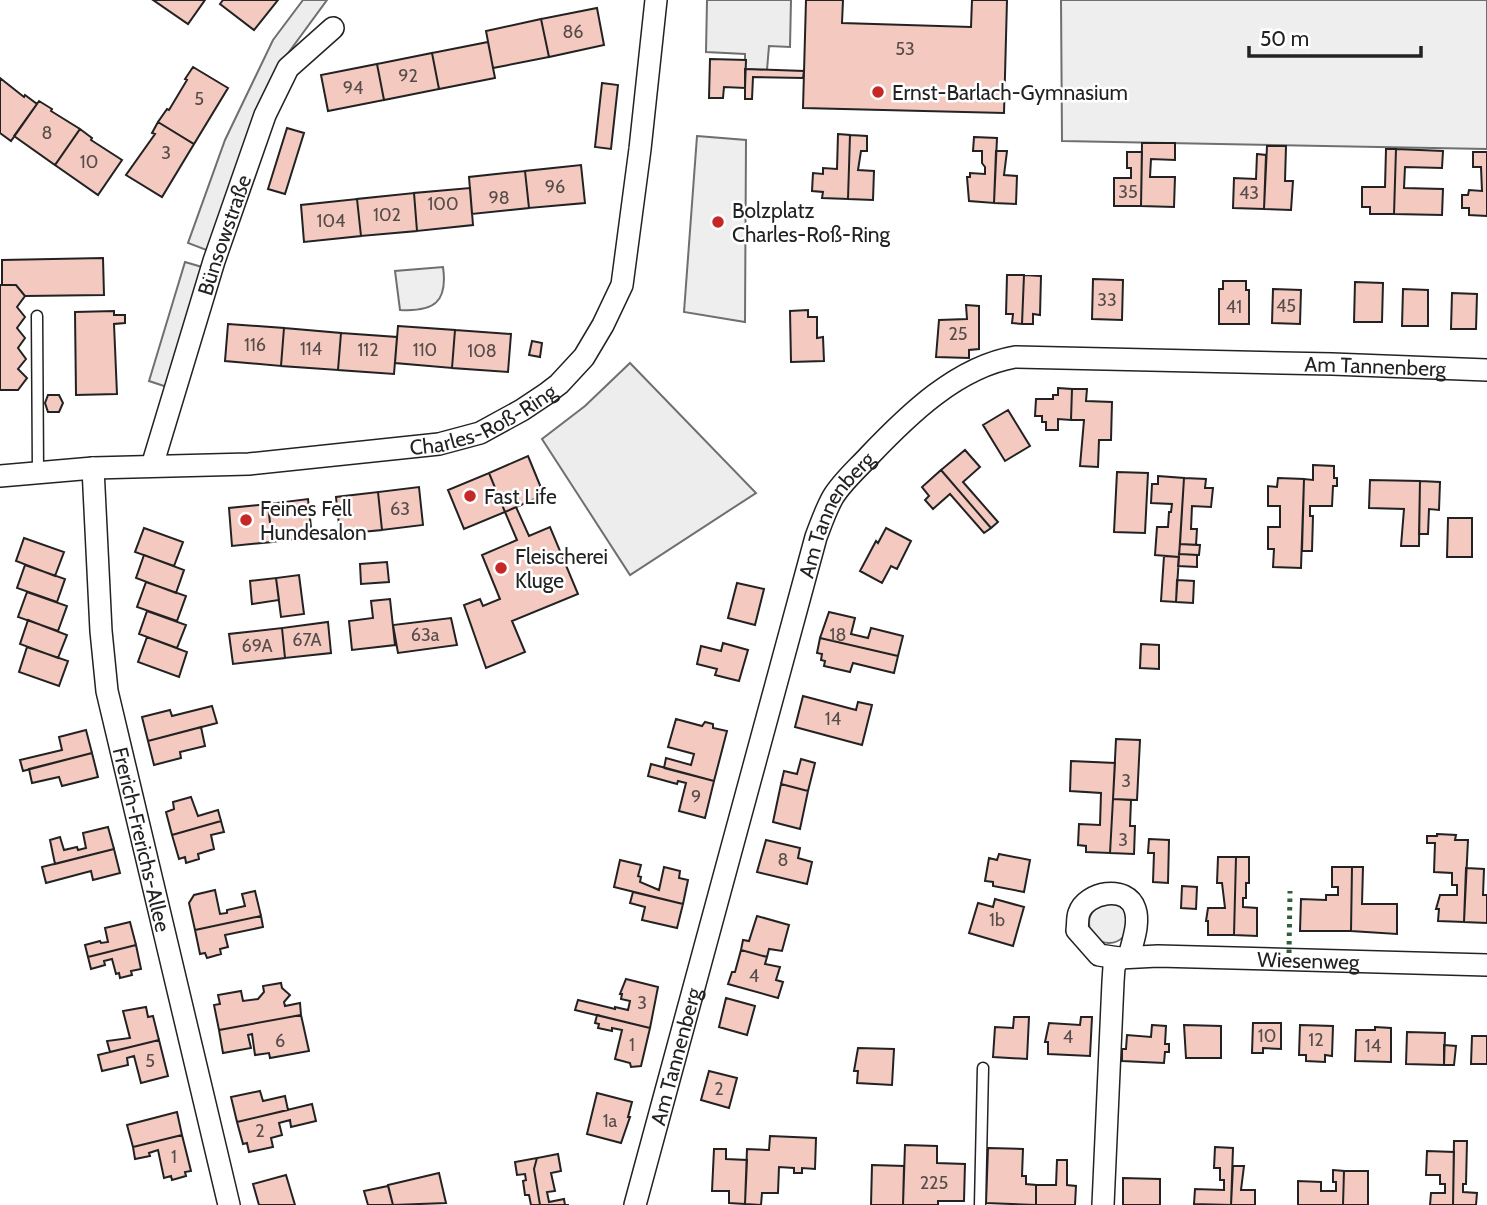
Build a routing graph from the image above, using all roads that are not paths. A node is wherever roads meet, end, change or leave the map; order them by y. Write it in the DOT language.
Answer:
graph roads {
  1 [pos="656,0"];
  2 [pos="334,28"];
  3 [pos="37,316"];
  4 [pos="1487,370"];
  5 [pos="152,466"];
  6 [pos="93,468"];
  7 [pos="38,472"];
  8 [pos="0,476"];
  9 [pos="1487,965"];
  10 [pos="983,1068"];
  11 [pos="229,1205"];
  12 [pos="635,1205"];
  13 [pos="980,1205"];
  14 [pos="1103,1205"];
  1 -- 5 [label="street, Charles-Roß-Ring"];
  2 -- 5 [label="street, Bünsowstraße"];
  3 -- 7 [label="lane"];
  4 -- 12 [label="street, Am Tannenberg"];
  5 -- 6 [label="street, Charles-Roß-Ring"];
  6 -- 7 [label="street, Charles-Roß-Ring"];
  6 -- 11 [label="street, Frerich-Frerichs-Allee"];
  7 -- 8 [label="street, Charles-Roß-Ring"];
  9 -- 14 [label="street, Wiesenweg"];
  10 -- 13 [label="lane"];
}
